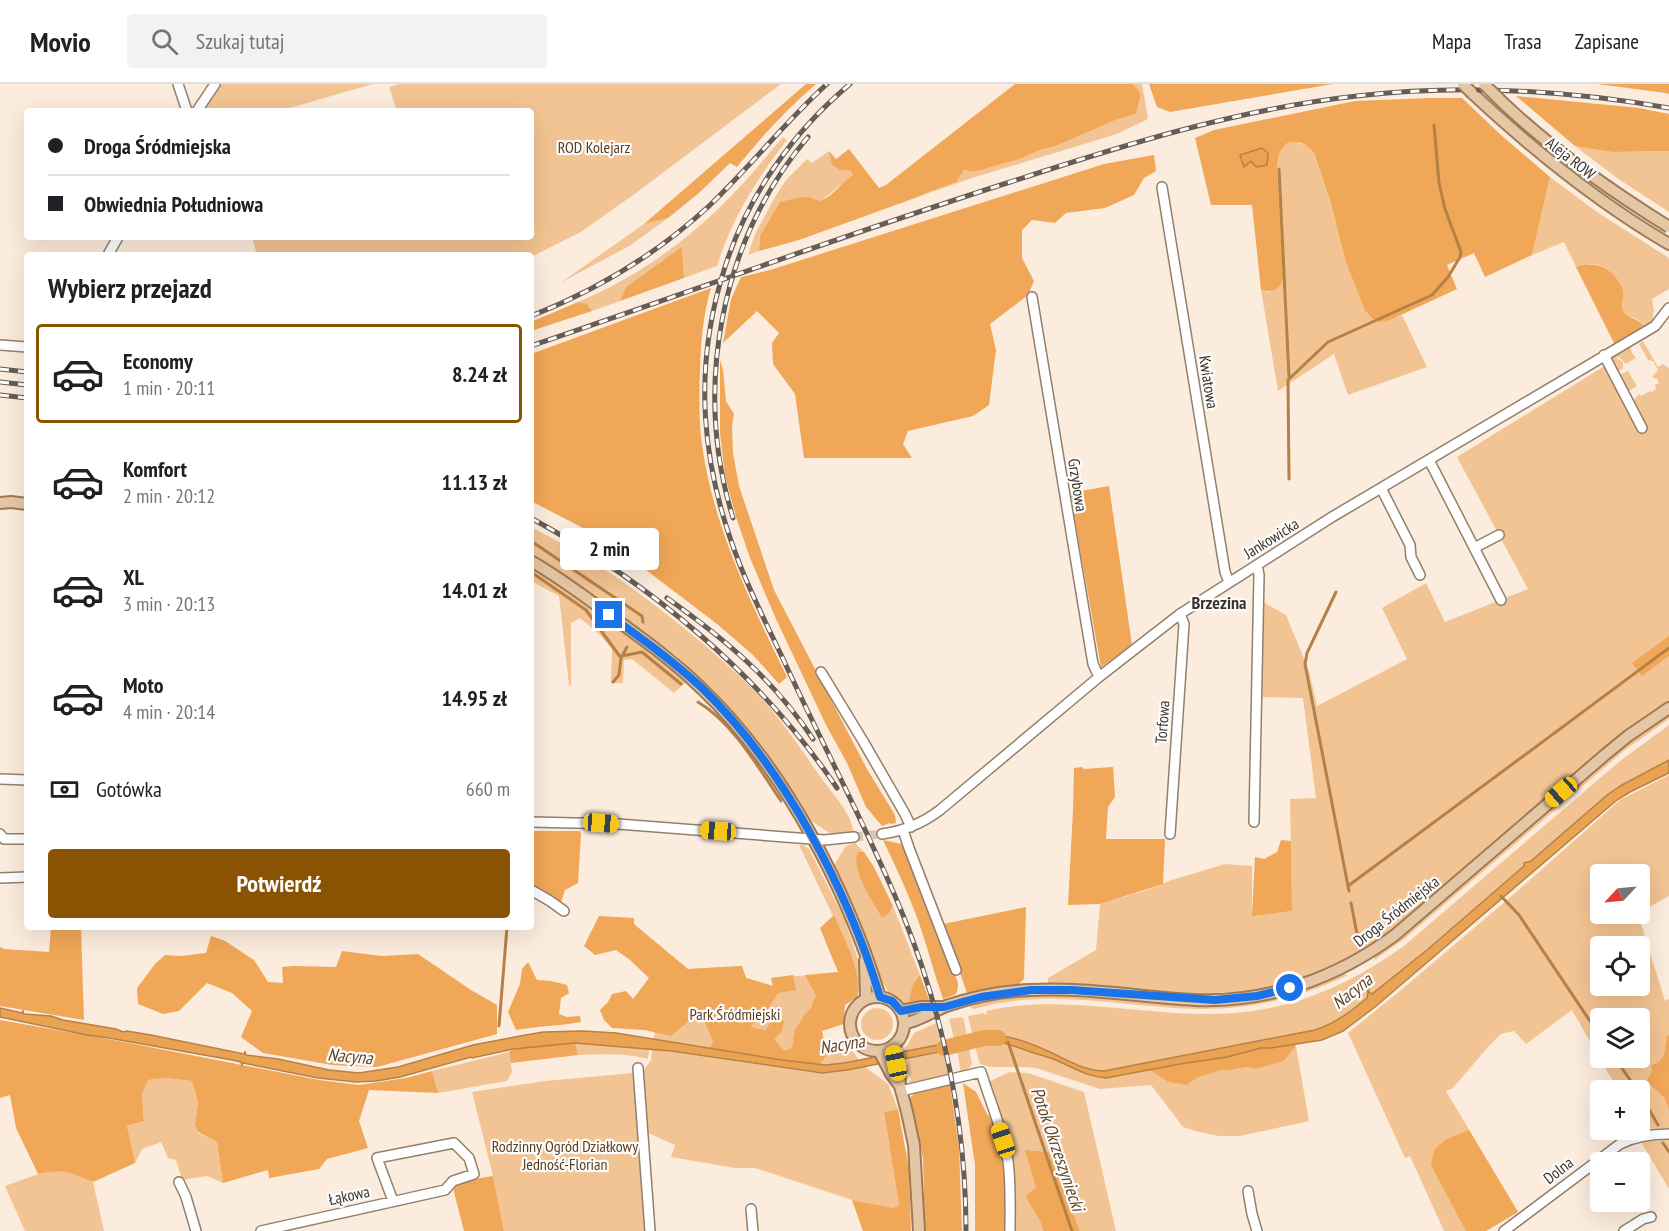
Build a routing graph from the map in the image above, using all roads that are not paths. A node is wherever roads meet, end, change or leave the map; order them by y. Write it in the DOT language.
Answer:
graph roads {
  1 [pos="178,84"];
  2 [pos="215,84"];
  3 [pos="1463,84"];
  4 [pos="1484,84"];
  5 [pos="186,108"];
  6 [pos="198,108"];
  7 [pos="1162,187"];
  8 [pos="1669,227"];
  9 [pos="1669,244"];
  10 [pos="1032,297"];
  11 [pos="1669,308"];
  12 [pos="0,345"];
  13 [pos="24,347"];
  14 [pos="1604,355"];
  15 [pos="1641,428"];
  16 [pos="1429,460"];
  17 [pos="1381,488"];
  18 [pos="0,496"];
  19 [pos="6,503"];
  20 [pos="24,504"];
  21 [pos="1499,535"];
  22 [pos="1474,548"];
  23 [pos="534,563"];
  24 [pos="1257,565"];
  25 [pos="1420,575"];
  26 [pos="1229,582"];
  27 [pos="1501,600"];
  28 [pos="1180,614"];
  29 [pos="821,672"];
  30 [pos="1099,677"];
  31 [pos="1669,708"];
  32 [pos="0,779"];
  33 [pos="24,780"];
  34 [pos="534,822"];
  35 [pos="1254,822"];
  36 [pos="907,828"];
  37 [pos="0,834"];
  38 [pos="882,834"];
  39 [pos="1170,834"];
  40 [pos="854,837"];
  41 [pos="24,839"];
  42 [pos="812,839"];
  43 [pos="24,877"];
  44 [pos="0,878"];
  45 [pos="534,893"];
  46 [pos="564,911"];
  47 [pos="865,957"];
  48 [pos="956,970"];
  49 [pos="880,997"];
  50 [pos="866,999"];
  51 [pos="944,1007"];
  52 [pos="901,1011"];
  53 [pos="904,1024"];
  54 [pos="893,1046"];
  55 [pos="879,1051"];
  56 [pos="638,1068"];
  57 [pos="895,1073"];
  58 [pos="901,1088"];
  59 [pos="1669,1134"];
  60 [pos="179,1182"];
  61 [pos="1248,1191"];
  62 [pos="393,1201"];
  63 [pos="751,1209"];
  64 [pos="1651,1217"];
  65 [pos="196,1231"];
  66 [pos="261,1231"];
  67 [pos="650,1231"];
  68 [pos="753,1231"];
  69 [pos="919,1231"];
  70 [pos="1010,1231"];
  71 [pos="1257,1231"];
  72 [pos="1504,1231"];
  73 [pos="1624,1231"];
  1 -- 5 [label="street"];
  2 -- 6 [label="street"];
  3 -- 9 [label="main road, Aleja ROW, bridge"];
  4 -- 8 [label="main road, Aleja ROW, bridge"];
  7 -- 26 [label="street, Kwiatowa"];
  10 -- 30 [label="street, Grzybowa"];
  11 -- 14 [label="street, Jankowicka"];
  12 -- 13 [label="street"];
  14 -- 15 [label="street"];
  14 -- 16 [label="street, Jankowicka"];
  16 -- 17 [label="street, Jankowicka"];
  16 -- 22 [label="street"];
  17 -- 24 [label="street, Jankowicka"];
  17 -- 25 [label="street"];
  18 -- 19 [label="main road"];
  19 -- 20 [label="main road"];
  21 -- 22 [label="street"];
  22 -- 27 [label="street"];
  23 -- 42 [label="main road"];
  24 -- 26 [label="street, Jankowicka"];
  24 -- 35 [label="street"];
  26 -- 28 [label="street, Jankowicka"];
  28 -- 30 [label="street, Jankowicka"];
  28 -- 39 [label="street, Torfowa"];
  29 -- 36 [label="street"];
  30 -- 36 [label="street, Jankowicka"];
  31 -- 51 [label="main road, Droga Śródmiejska"];
  32 -- 33 [label="street"];
  34 -- 42 [label="street"];
  36 -- 38 [label="street, Jankowicka"];
  36 -- 48 [label="street"];
  37 -- 41 [label="street"];
  40 -- 42 [label="street"];
  42 -- 47 [label="main road"];
  43 -- 44 [label="street"];
  45 -- 46 [label="street"];
  47 -- 49 [label="main road"];
  47 -- 50 [label="main road"];
  49 -- 50 [label="main road"];
  49 -- 52 [label="main road"];
  50 -- 55 [label="main road"];
  51 -- 52 [label="main road, Droga Śródmiejska"];
  51 -- 53 [label="main road, Droga Śródmiejska"];
  52 -- 53 [label="main road"];
  53 -- 54 [label="main road"];
  54 -- 55 [label="main road"];
  54 -- 57 [label="main road"];
  55 -- 57 [label="main road"];
  56 -- 67 [label="street"];
  57 -- 58 [label="main road"];
  58 -- 69 [label="main road"];
  58 -- 70 [label="street"];
  59 -- 72 [label="street, Dolna"];
  60 -- 65 [label="street"];
  61 -- 71 [label="street"];
  62 -- 62 [label="street, Łąkowa"];
  62 -- 66 [label="street, Łąkowa"];
  63 -- 68 [label="street"];
  64 -- 73 [label="street"];
}
